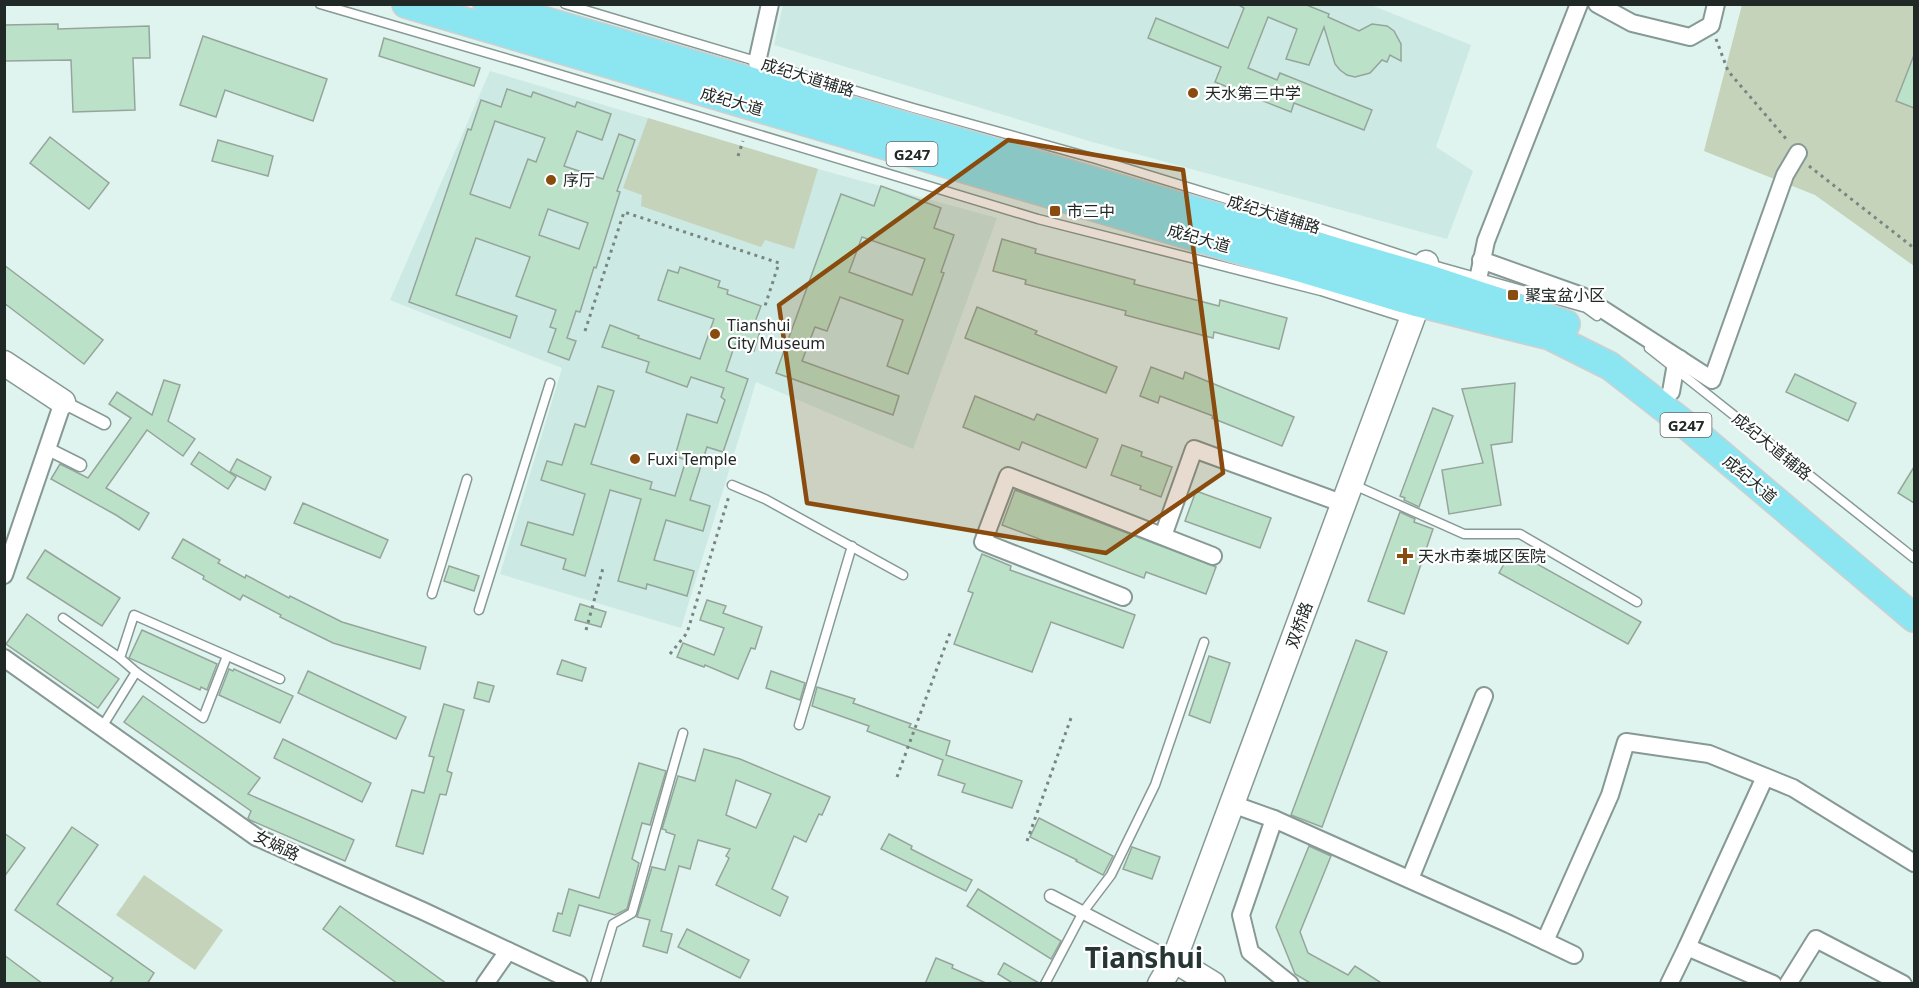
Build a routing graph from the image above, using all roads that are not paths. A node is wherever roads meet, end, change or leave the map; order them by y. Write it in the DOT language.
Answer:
graph roads {
  1 [pos="320,4"];
  2 [pos="406,4"];
  3 [pos="487,4"];
  4 [pos="565,4"];
  5 [pos="770,4"];
  6 [pos="1579,4"];
  7 [pos="1597,4"];
  8 [pos="1716,4"];
  9 [pos="757,62"];
  10 [pos="1798,153"];
  11 [pos="1481,260"];
  12 [pos="1476,286"];
  13 [pos="1421,291"];
  14 [pos="4,363"];
  15 [pos="1675,373"];
  16 [pos="549,383"];
  17 [pos="63,402"];
  18 [pos="104,423"];
  19 [pos="48,449"];
  20 [pos="80,465"];
  21 [pos="467,479"];
  22 [pos="732,485"];
  23 [pos="1347,494"];
  24 [pos="1163,536"];
  25 [pos="852,546"];
  26 [pos="1213,556"];
  27 [pos="1914,558"];
  28 [pos="4,575"];
  29 [pos="903,575"];
  30 [pos="432,594"];
  31 [pos="1914,595"];
  32 [pos="1123,597"];
  33 [pos="1637,602"];
  34 [pos="479,610"];
  35 [pos="63,618"];
  36 [pos="1914,618"];
  37 [pos="1204,642"];
  38 [pos="227,656"];
  39 [pos="4,658"];
  40 [pos="120,658"];
  41 [pos="136,672"];
  42 [pos="280,679"];
  43 [pos="1484,696"];
  44 [pos="799,725"];
  45 [pos="102,727"];
  46 [pos="683,733"];
  47 [pos="1765,777"];
  48 [pos="1232,804"];
  49 [pos="1274,819"];
  50 [pos="1914,863"];
  51 [pos="1410,879"];
  52 [pos="1051,896"];
  53 [pos="1083,912"];
  54 [pos="1545,941"];
  55 [pos="1687,947"];
  56 [pos="508,951"];
  57 [pos="1574,955"];
  58 [pos="1174,960"];
  59 [pos="485,984"];
  60 [pos="579,984"];
  61 [pos="595,984"];
  62 [pos="1045,984"];
  63 [pos="1160,984"];
  64 [pos="1213,984"];
  65 [pos="1290,984"];
  66 [pos="1669,984"];
  67 [pos="1773,984"];
  68 [pos="1788,984"];
  69 [pos="1902,984"];
  1 -- 13 [label="lane"];
  2 -- 13 [label="highway, 成纪大道 / G247"];
  3 -- 13 [label="highway, 成纪大道 / G247"];
  4 -- 9 [label="lane, 成纪大道辅路"];
  5 -- 9 [label="street"];
  6 -- 11 [label="street"];
  7 -- 8 [label="street"];
  9 -- 13 [label="lane, 成纪大道辅路"];
  10 -- 15 [label="street"];
  11 -- 12 [label="street"];
  11 -- 15 [label="street"];
  12 -- 13 [label="highway, 成纪大道 / G247"];
  12 -- 15 [label="highway, 成纪大道 / G247"];
  13 -- 23 [label="main road, 双桥路"];
  13 -- 36 [label="highway, 成纪大道 / G247"];
  14 -- 17 [label="main road"];
  15 -- 27 [label="lane, 成纪大道辅路"];
  15 -- 31 [label="highway, 成纪大道 / G247"];
  16 -- 34 [label="lane"];
  17 -- 18 [label="street"];
  17 -- 19 [label="street"];
  19 -- 20 [label="street"];
  19 -- 28 [label="street"];
  21 -- 30 [label="lane"];
  22 -- 25 [label="lane"];
  23 -- 24 [label="street"];
  23 -- 33 [label="lane"];
  23 -- 48 [label="main road, 双桥路"];
  24 -- 26 [label="street"];
  24 -- 32 [label="street"];
  25 -- 29 [label="lane"];
  25 -- 44 [label="lane"];
  35 -- 40 [label="lane"];
  37 -- 53 [label="lane"];
  38 -- 40 [label="lane"];
  38 -- 41 [label="lane"];
  38 -- 42 [label="lane"];
  39 -- 45 [label="street, 女娲路"];
  40 -- 41 [label="lane"];
  41 -- 45 [label="lane"];
  43 -- 51 [label="street"];
  45 -- 56 [label="street, 女娲路"];
  46 -- 61 [label="lane"];
  47 -- 50 [label="street"];
  47 -- 54 [label="street"];
  47 -- 55 [label="street"];
  48 -- 49 [label="street"];
  48 -- 58 [label="main road, 双桥路"];
  49 -- 51 [label="street"];
  49 -- 65 [label="street"];
  51 -- 54 [label="street"];
  52 -- 53 [label="street"];
  53 -- 58 [label="street"];
  53 -- 62 [label="lane"];
  54 -- 57 [label="street"];
  55 -- 66 [label="street"];
  55 -- 67 [label="street"];
  56 -- 59 [label="street"];
  56 -- 60 [label="street, 女娲路"];
  58 -- 63 [label="main road, 双桥路"];
  58 -- 64 [label="main road"];
  68 -- 69 [label="street"];
}
